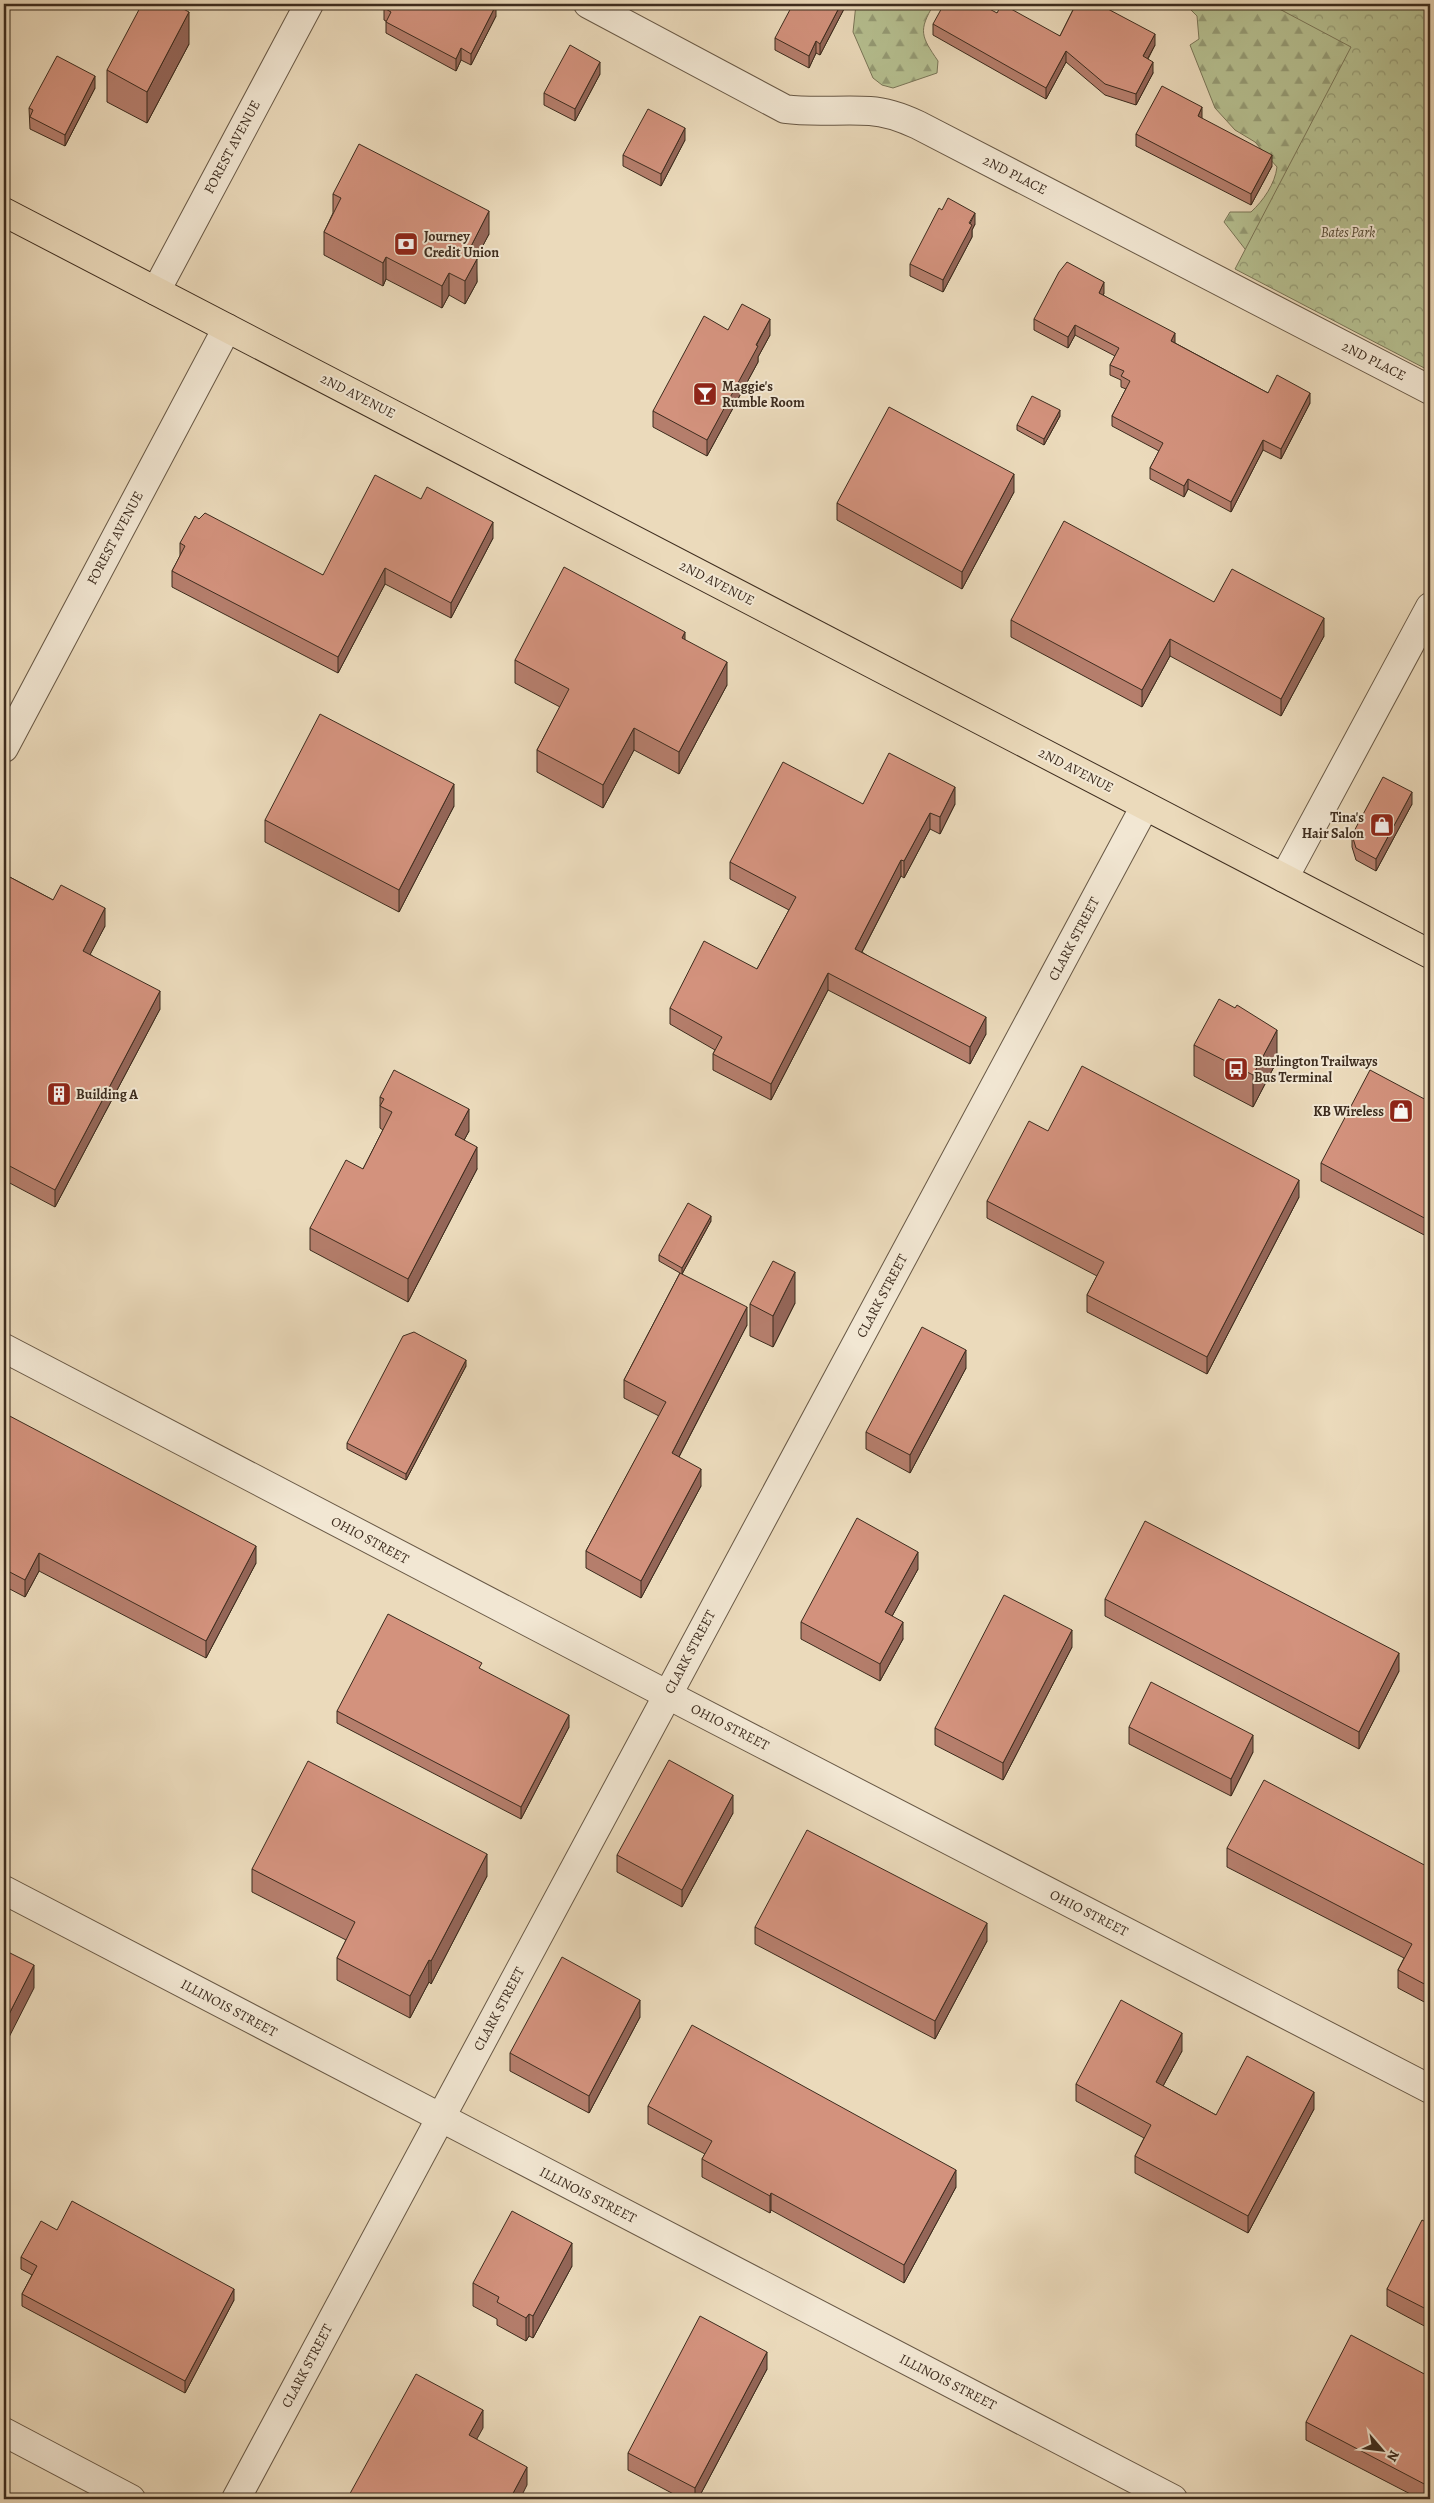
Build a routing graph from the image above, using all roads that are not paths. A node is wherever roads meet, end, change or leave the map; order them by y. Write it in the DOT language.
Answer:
graph roads {
  1 [pos="309,4"];
  2 [pos="588,4"];
  3 [pos="4,212"];
  4 [pos="156,291"];
  5 [pos="227,328"];
  6 [pos="1430,390"];
  7 [pos="1430,607"];
  8 [pos="4,748"];
  9 [pos="1145,806"];
  10 [pos="1284,878"];
  11 [pos="1430,954"];
  12 [pos="4,1348"];
  13 [pos="668,1695"];
  14 [pos="4,1890"];
  15 [pos="1430,2089"];
  16 [pos="440,2118"];
  17 [pos="4,2432"];
  18 [pos="132,2499"];
  19 [pos="236,2499"];
  20 [pos="1173,2499"];
  1 -- 4 [label="street, FOREST AVENUE"];
  2 -- 6 [label="street, 2ND PLACE"];
  3 -- 4 [label="main road, 2ND AVENUE"];
  4 -- 5 [label="main road, 2ND AVENUE"];
  5 -- 8 [label="street, FOREST AVENUE"];
  5 -- 9 [label="main road, 2ND AVENUE"];
  7 -- 10 [label="street"];
  9 -- 10 [label="main road, 2ND AVENUE"];
  9 -- 13 [label="street, CLARK STREET"];
  10 -- 11 [label="main road, 2ND AVENUE"];
  12 -- 13 [label="street, OHIO STREET"];
  13 -- 15 [label="street, OHIO STREET"];
  13 -- 16 [label="street, CLARK STREET"];
  14 -- 16 [label="street, ILLINOIS STREET"];
  16 -- 19 [label="street, CLARK STREET"];
  16 -- 20 [label="street, ILLINOIS STREET"];
  17 -- 18 [label="street"];
}
